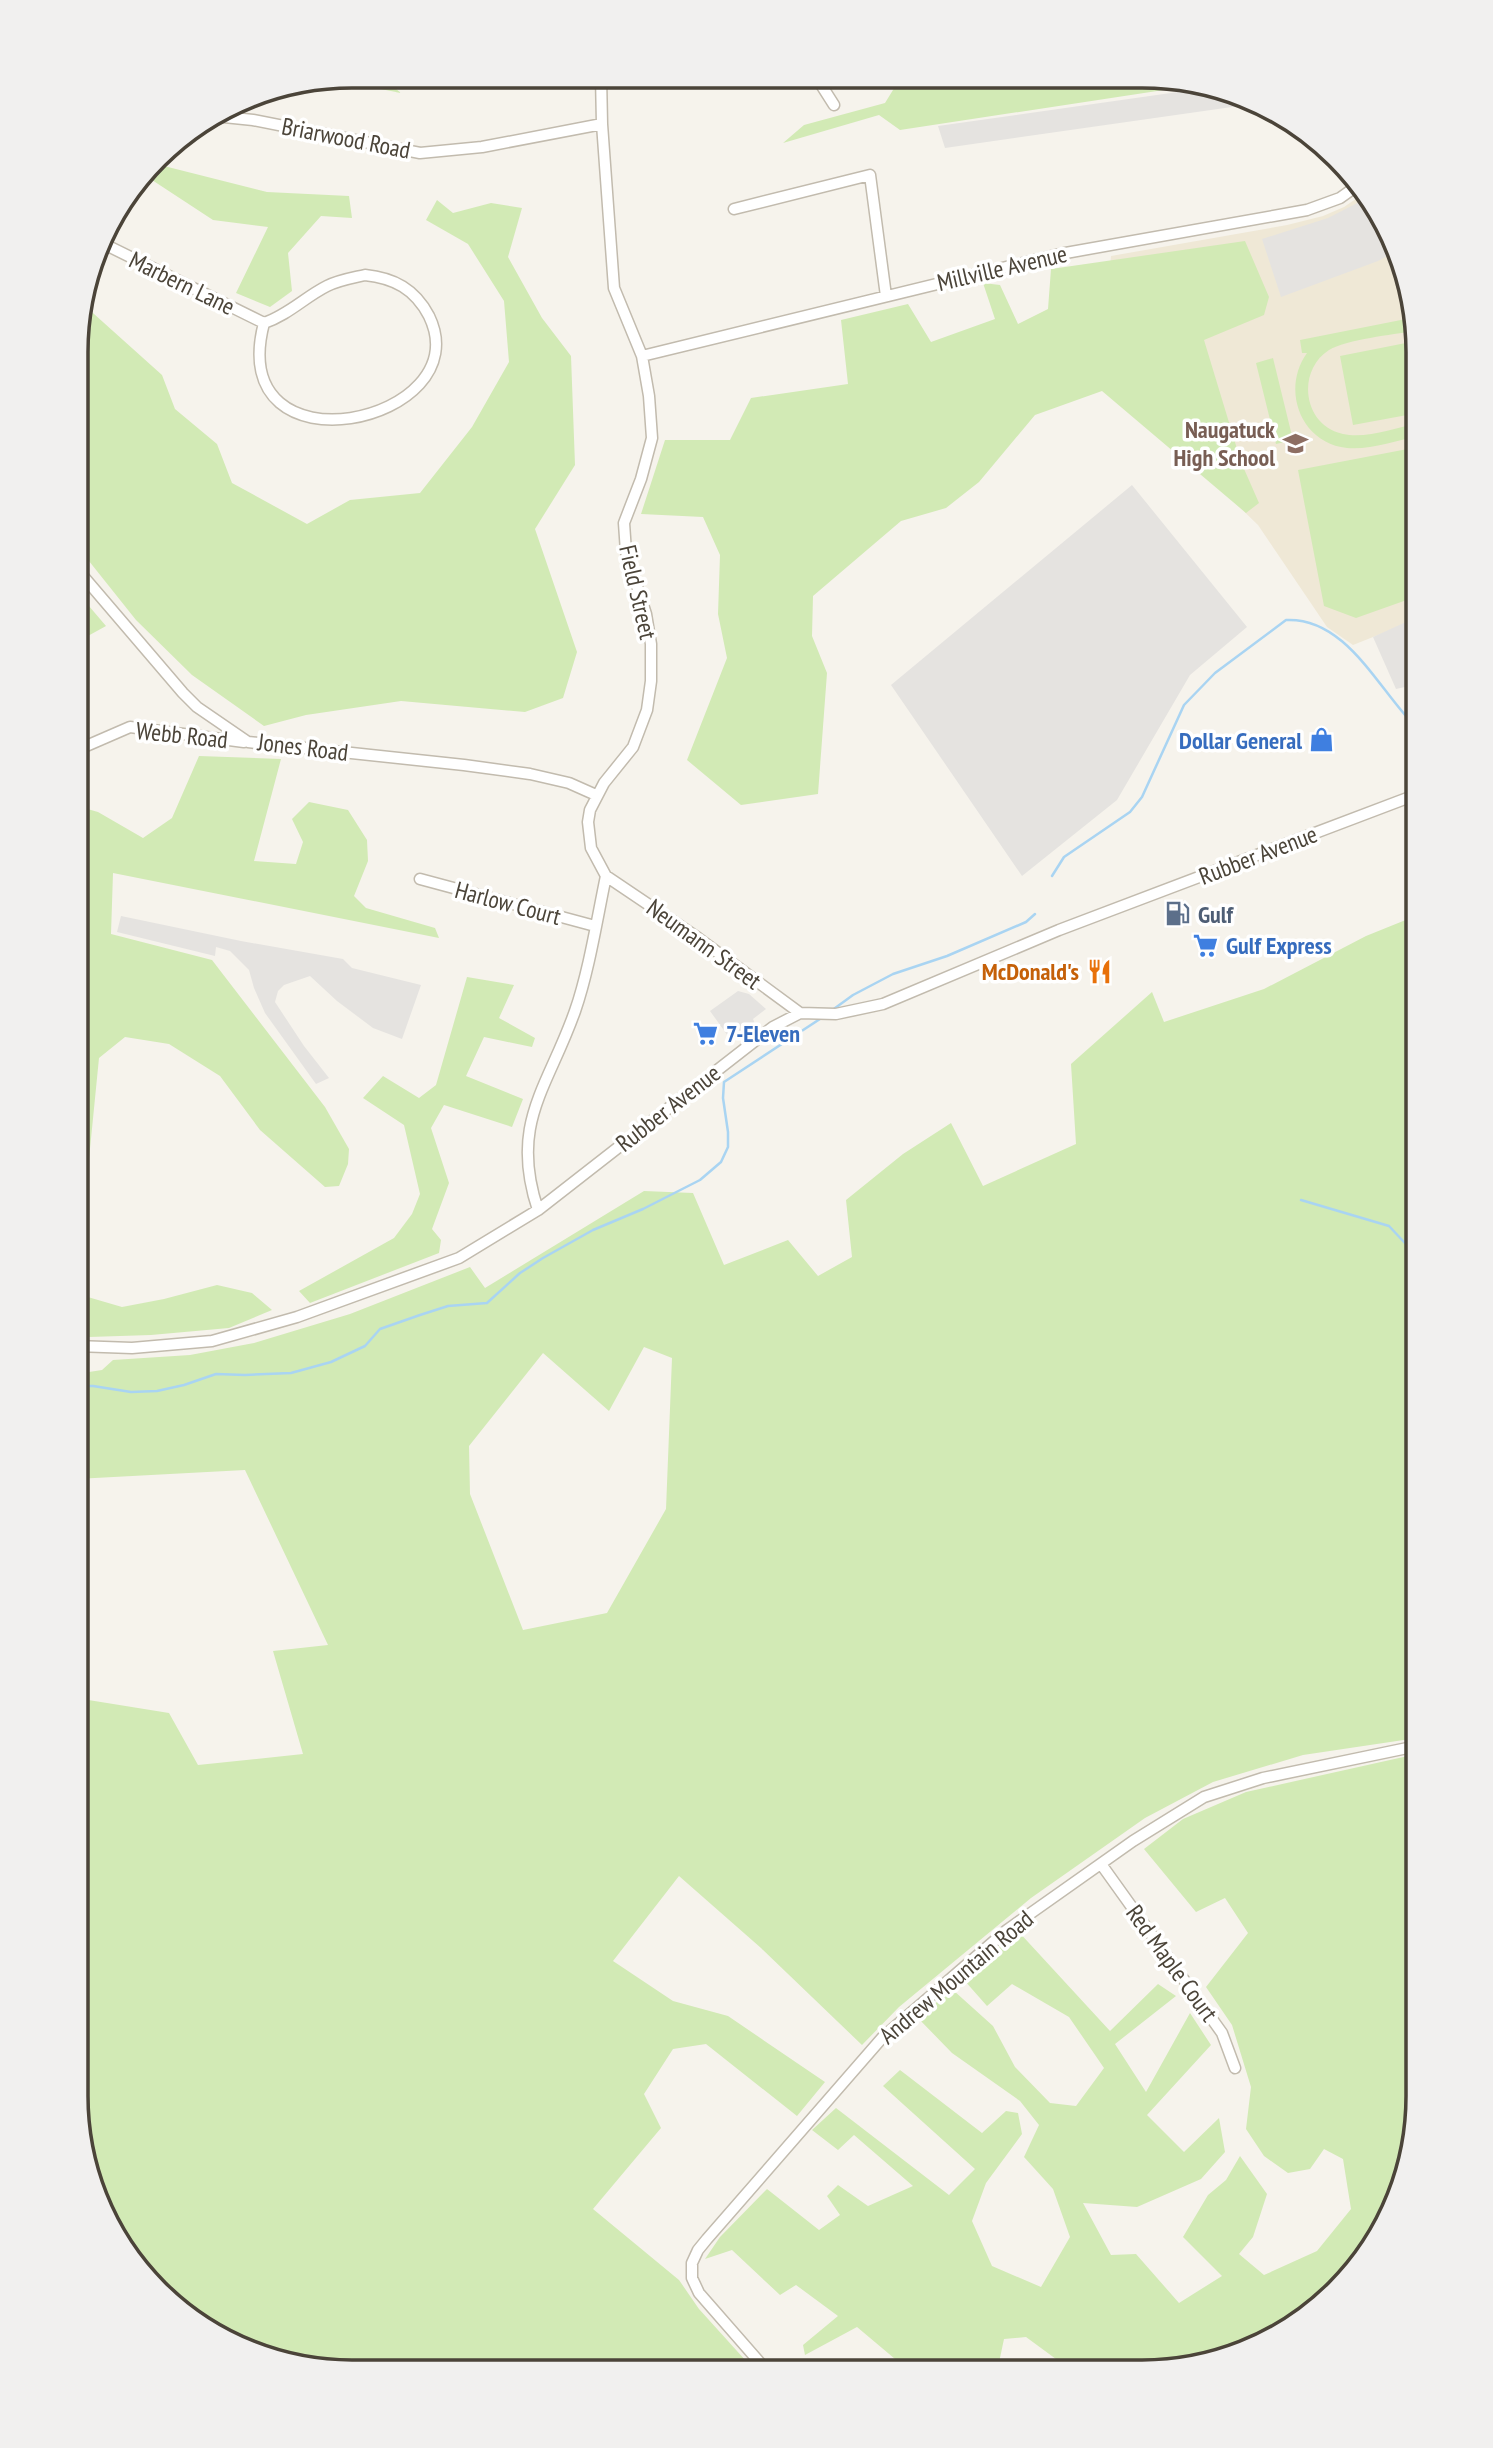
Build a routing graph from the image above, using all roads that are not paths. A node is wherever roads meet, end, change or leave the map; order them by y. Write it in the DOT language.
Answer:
graph roads {
  1 [pos="601,88"];
  2 [pos="823,88"];
  3 [pos="834,105"];
  4 [pos="230,118"];
  5 [pos="602,124"];
  6 [pos="1351,190"];
  7 [pos="734,209"];
  8 [pos="110,247"];
  9 [pos="886,296"];
  10 [pos="264,323"];
  11 [pos="642,356"];
  12 [pos="88,582"];
  13 [pos="248,743"];
  14 [pos="88,745"];
  15 [pos="596,795"];
  16 [pos="1406,799"];
  17 [pos="607,876"];
  18 [pos="420,879"];
  19 [pos="595,926"];
  20 [pos="803,1014"];
  21 [pos="538,1210"];
  22 [pos="88,1346"];
  23 [pos="1406,1748"];
  24 [pos="1101,1864"];
  25 [pos="1235,2068"];
  26 [pos="758,2360"];
  1 -- 5 [label="street, Field Street"];
  2 -- 3 [label="street"];
  4 -- 5 [label="street, Briarwood Road"];
  5 -- 11 [label="street, Field Street"];
  6 -- 9 [label="street, Millville Avenue"];
  7 -- 9 [label="street"];
  8 -- 10 [label="street, Marbern Lane"];
  9 -- 11 [label="street, Millville Avenue"];
  10 -- 10 [label="street, Marbern Lane"];
  11 -- 15 [label="street, Field Street"];
  12 -- 13 [label="street, Jones Road"];
  13 -- 14 [label="street, Webb Road"];
  13 -- 15 [label="street, Jones Road"];
  15 -- 17 [label="street, Field Street"];
  16 -- 20 [label="street, Rubber Avenue"];
  17 -- 19 [label="street"];
  17 -- 20 [label="street, Neumann Street"];
  18 -- 19 [label="street, Harlow Court"];
  19 -- 21 [label="street"];
  20 -- 21 [label="street, Rubber Avenue"];
  21 -- 22 [label="street, Rubber Avenue"];
  23 -- 24 [label="street, Andrew Mountain Road"];
  24 -- 25 [label="street, Red Maple Court"];
  24 -- 26 [label="street, Andrew Mountain Road"];
}
